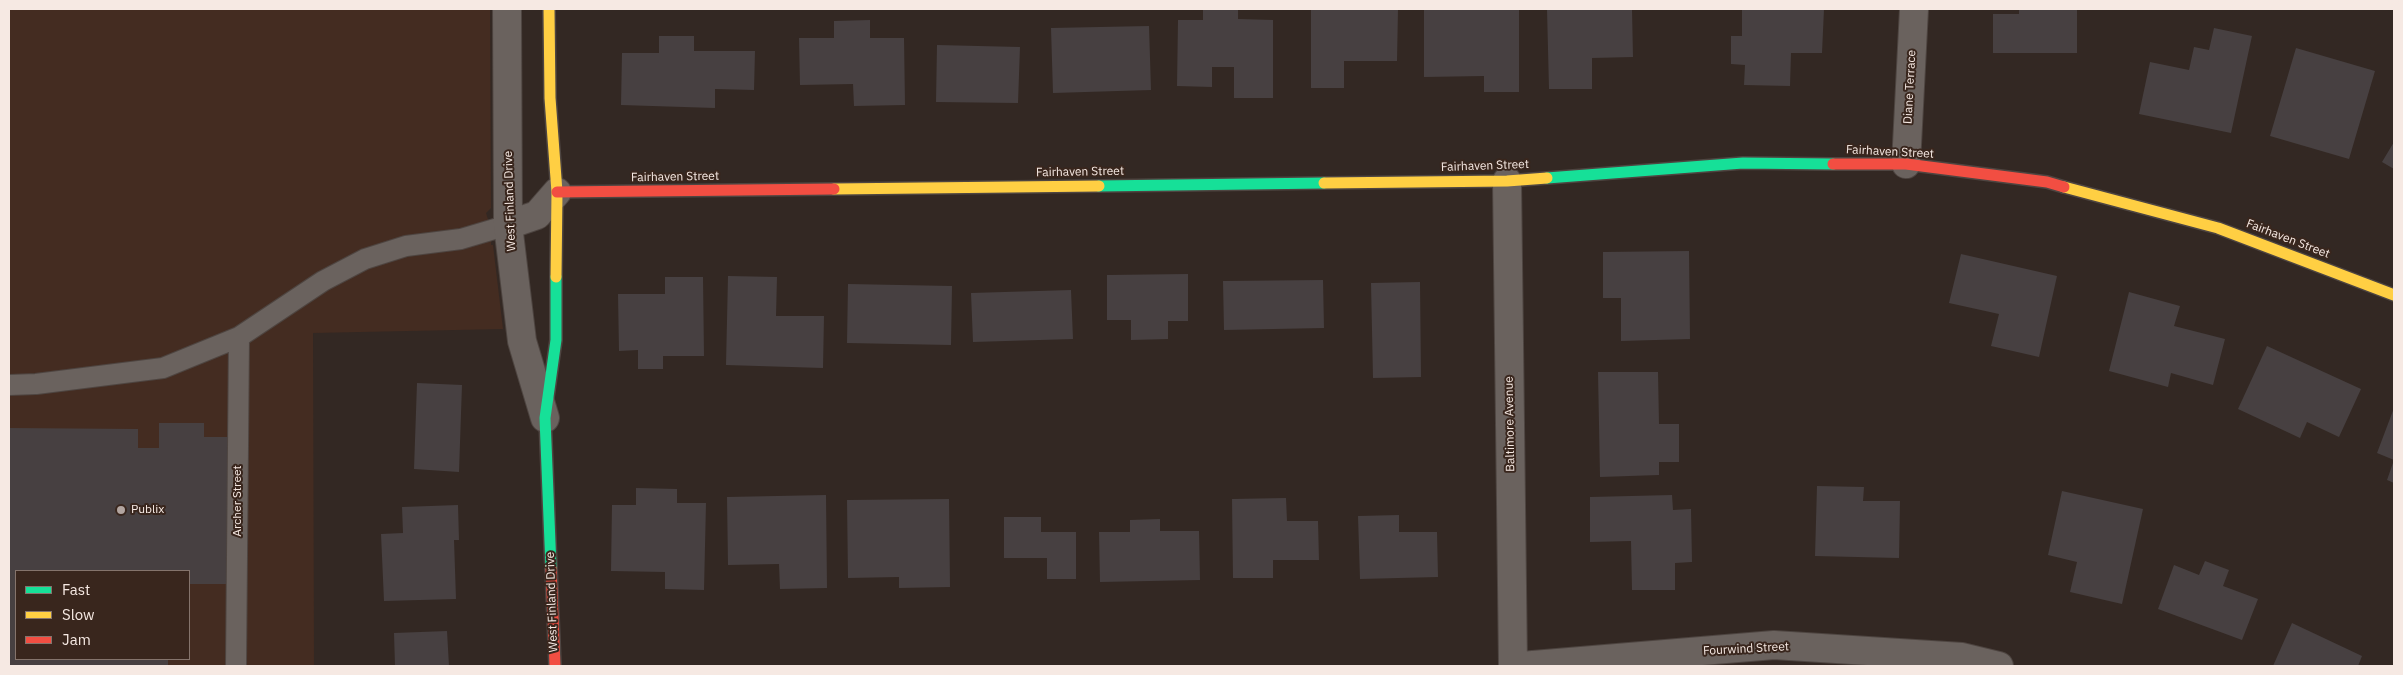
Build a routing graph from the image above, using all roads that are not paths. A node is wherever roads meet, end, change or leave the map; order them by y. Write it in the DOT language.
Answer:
graph roads {
  1 [pos="507,9"];
  2 [pos="549,9"];
  3 [pos="1914,9"];
  4 [pos="1906,164"];
  5 [pos="1507,181"];
  6 [pos="557,192"];
  7 [pos="508,225"];
  8 [pos="2394,295"];
  9 [pos="239,337"];
  10 [pos="9,385"];
  11 [pos="545,418"];
  12 [pos="236,666"];
  13 [pos="555,666"];
  14 [pos="1513,666"];
  15 [pos="1521,666"];
  16 [pos="2000,666"];
  1 -- 7 [label="street, West Finland Drive"];
  2 -- 6 [label="street, West Finland Drive"];
  3 -- 4 [label="street, Diane Terrace"];
  4 -- 5 [label="street, Fairhaven Street"];
  4 -- 8 [label="street, Fairhaven Street"];
  5 -- 6 [label="street, Fairhaven Street"];
  5 -- 14 [label="street, Baltimore Avenue"];
  6 -- 7 [label="street"];
  6 -- 11 [label="street, West Finland Drive"];
  7 -- 9 [label="lane"];
  7 -- 11 [label="street, West Finland Drive"];
  9 -- 10 [label="lane"];
  9 -- 12 [label="lane, Archer Street"];
  11 -- 13 [label="street, West Finland Drive"];
  15 -- 16 [label="street, Fourwind Street"];
}
